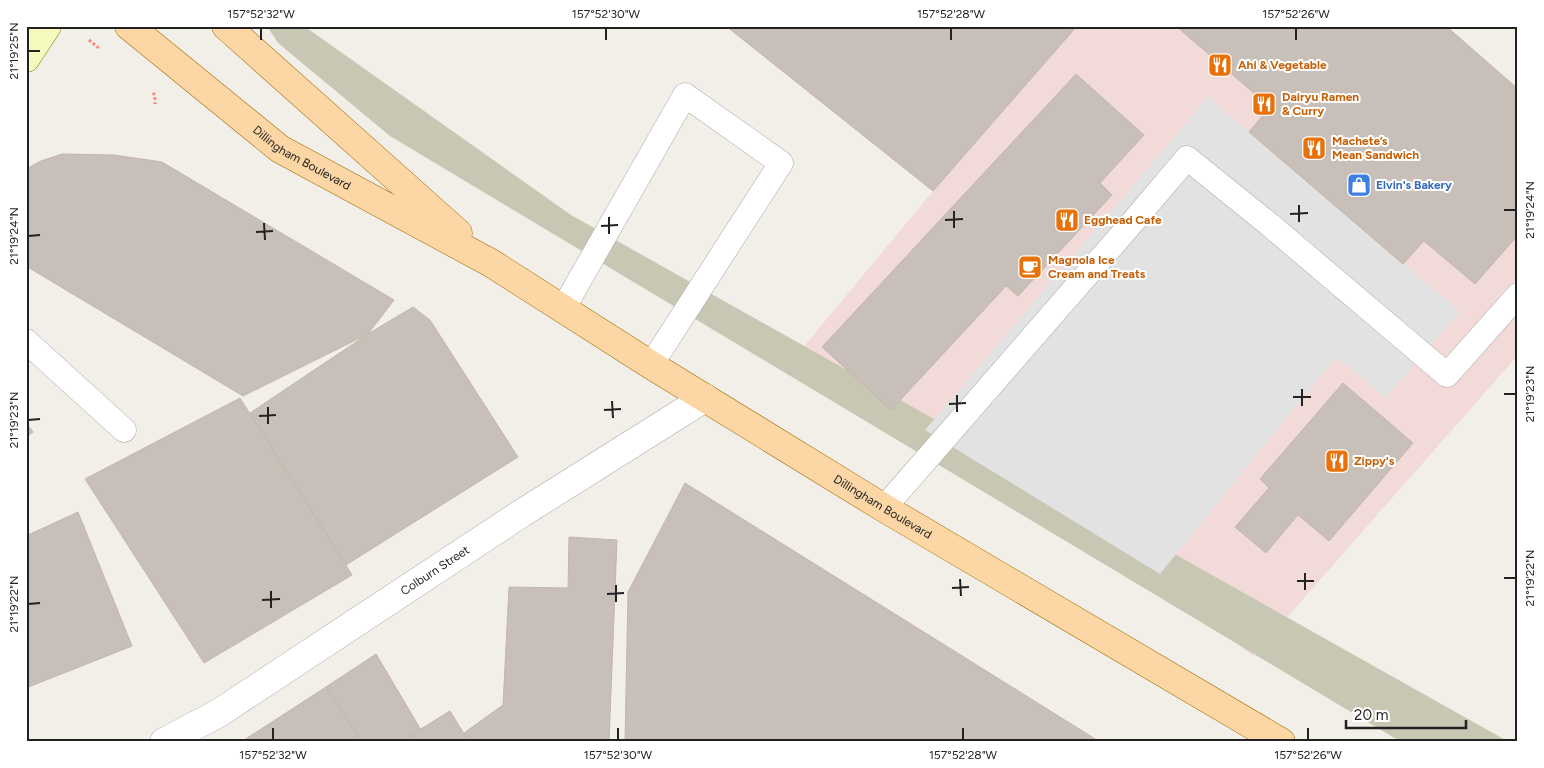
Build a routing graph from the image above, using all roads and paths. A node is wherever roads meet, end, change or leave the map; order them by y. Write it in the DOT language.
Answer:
graph roads {
  1 [pos="47,26"];
  2 [pos="129,26"];
  3 [pos="226,26"];
  4 [pos="26,58"];
  5 [pos="491,263"];
  6 [pos="1518,295"];
  7 [pos="563,309"];
  8 [pos="26,342"];
  9 [pos="651,365"];
  10 [pos="705,398"];
  11 [pos="124,430"];
  12 [pos="884,508"];
  13 [pos="164,742"];
  14 [pos="1281,742"];
  1 -- 4 [label="main road"];
  2 -- 5 [label="main road, Dillingham Boulevard"];
  3 -- 5 [label="main road, Dillingham Boulevard"];
  5 -- 7 [label="main road, Dillingham Boulevard"];
  6 -- 12 [label="lane"];
  7 -- 9 [label="main road, Dillingham Boulevard"];
  7 -- 9 [label="lane"];
  8 -- 11 [label="lane"];
  9 -- 10 [label="main road, Dillingham Boulevard"];
  10 -- 12 [label="main road, Dillingham Boulevard"];
  10 -- 13 [label="street, Colburn Street"];
  12 -- 14 [label="main road, Dillingham Boulevard"];
}
